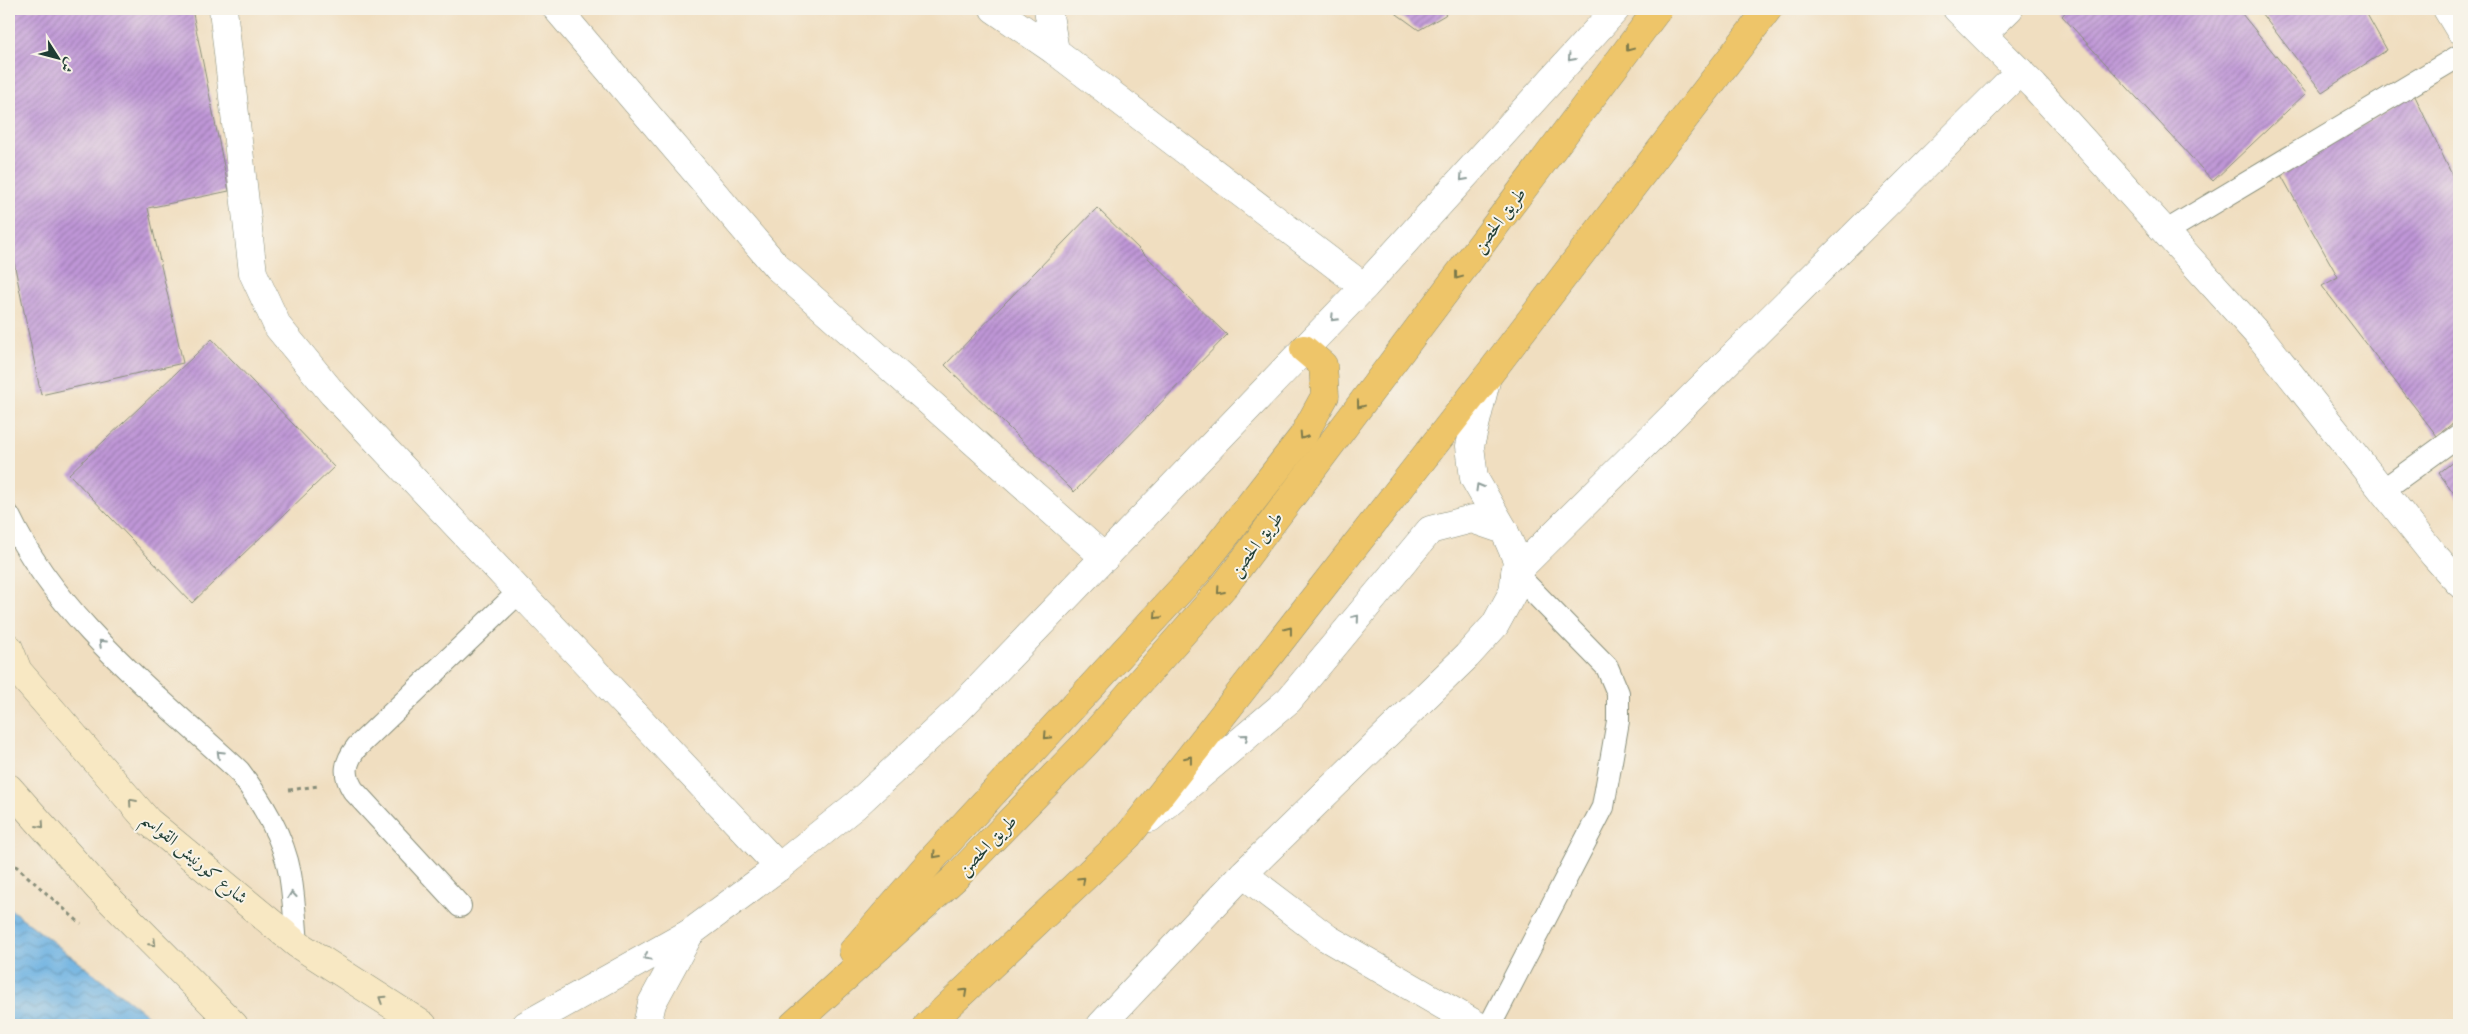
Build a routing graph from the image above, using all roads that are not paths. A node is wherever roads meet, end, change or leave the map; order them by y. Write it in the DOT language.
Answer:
graph roads {
  1 [pos="223,9"];
  2 [pos="557,9"];
  3 [pos="994,9"];
  4 [pos="1048,9"];
  5 [pos="1616,9"];
  6 [pos="1658,9"];
  7 [pos="1768,9"];
  8 [pos="1957,9"];
  9 [pos="2010,9"];
  10 [pos="2447,9"];
  11 [pos="2459,29"];
  12 [pos="1983,34"];
  13 [pos="1055,51"];
  14 [pos="2459,56"];
  15 [pos="2020,71"];
  16 [pos="2165,232"];
  17 [pos="1364,287"];
  18 [pos="1304,349"];
  19 [pos="1487,377"];
  20 [pos="2459,435"];
  21 [pos="2383,490"];
  22 [pos="9,516"];
  23 [pos="1504,530"];
  24 [pos="1105,558"];
  25 [pos="1515,574"];
  26 [pos="2459,583"];
  27 [pos="519,592"];
  28 [pos="9,648"];
  29 [pos="9,788"];
  30 [pos="1128,836"];
  31 [pos="779,868"];
  32 [pos="1243,874"];
  33 [pos="460,906"];
  34 [pos="690,933"];
  35 [pos="297,944"];
  36 [pos="234,1025"];
  37 [pos="423,1025"];
  38 [pos="526,1025"];
  39 [pos="647,1025"];
  40 [pos="788,1025"];
  41 [pos="793,1025"];
  42 [pos="928,1025"];
  43 [pos="1101,1025"];
  44 [pos="1478,1025"];
  45 [pos="1490,1025"];
  1 -- 27 [label="street"];
  2 -- 24 [label="street"];
  3 -- 13 [label="street"];
  4 -- 13 [label="street"];
  5 -- 17 [label="street, one-way"];
  6 -- 41 [label="main road, طريق الحصن, one-way"];
  7 -- 19 [label="main road"];
  8 -- 12 [label="street"];
  9 -- 12 [label="street"];
  10 -- 11 [label="street"];
  12 -- 15 [label="street"];
  13 -- 17 [label="street"];
  14 -- 16 [label="lane"];
  15 -- 16 [label="street"];
  15 -- 25 [label="street"];
  16 -- 21 [label="street"];
  17 -- 18 [label="street, one-way"];
  18 -- 24 [label="street"];
  18 -- 40 [label="main road, one-way"];
  23 -- 19 [label="street, one-way"];
  30 -- 19 [label="main road, one-way"];
  20 -- 21 [label="lane"];
  21 -- 26 [label="street"];
  35 -- 22 [label="lane, one-way"];
  23 -- 25 [label="street"];
  30 -- 23 [label="street, one-way"];
  24 -- 31 [label="street"];
  25 -- 32 [label="street"];
  25 -- 45 [label="lane"];
  27 -- 31 [label="street"];
  27 -- 33 [label="lane"];
  35 -- 28 [label="main road, شارع كورنيش القواسم, one-way"];
  29 -- 36 [label="main road, one-way"];
  42 -- 30 [label="main road, one-way"];
  31 -- 34 [label="street"];
  32 -- 43 [label="street"];
  32 -- 44 [label="street"];
  34 -- 38 [label="street, one-way"];
  34 -- 39 [label="street"];
  37 -- 35 [label="main road, شارع كورنيش القواسم, one-way"];
}
